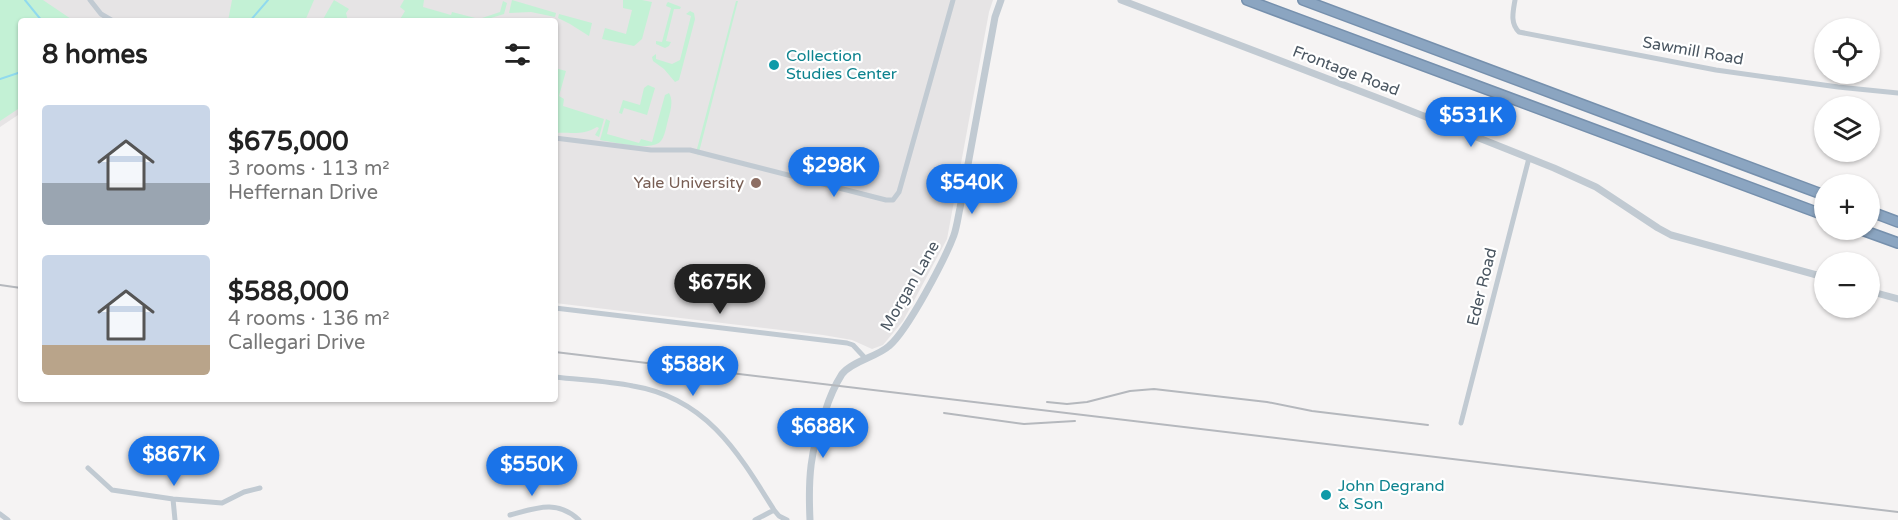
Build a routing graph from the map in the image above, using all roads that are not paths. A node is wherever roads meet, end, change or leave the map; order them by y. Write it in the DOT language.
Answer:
graph roads {
  1 [pos="90,0"];
  2 [pos="953,0"];
  3 [pos="1001,0"];
  4 [pos="1121,0"];
  5 [pos="1247,0"];
  6 [pos="1303,0"];
  7 [pos="1515,0"];
  8 [pos="108,18"];
  9 [pos="1898,93"];
  10 [pos="558,138"];
  11 [pos="1529,158"];
  12 [pos="1814,191"];
  13 [pos="1814,211"];
  14 [pos="1880,215"];
  15 [pos="1898,222"];
  16 [pos="1880,236"];
  17 [pos="1898,243"];
  18 [pos="1814,274"];
  19 [pos="1880,294"];
  20 [pos="1898,299"];
  21 [pos="558,308"];
  22 [pos="866,359"];
  23 [pos="558,377"];
  24 [pos="1461,423"];
  25 [pos="88,468"];
  26 [pos="260,488"];
  27 [pos="173,499"];
  28 [pos="774,510"];
  29 [pos="0,514"];
  30 [pos="510,515"];
  31 [pos="8,520"];
  32 [pos="174,520"];
  33 [pos="579,520"];
  34 [pos="755,520"];
  35 [pos="787,520"];
  36 [pos="810,520"];
  1 -- 8 [label="street"];
  2 -- 10 [label="street"];
  3 -- 22 [label="street, Morgan Lane"];
  4 -- 11 [label="street, Frontage Road"];
  5 -- 13 [label="highway"];
  6 -- 12 [label="highway"];
  7 -- 9 [label="street, Sawmill Road"];
  11 -- 18 [label="street, Frontage Road"];
  11 -- 24 [label="street, Eder Road"];
  14 -- 15 [label="highway"];
  16 -- 17 [label="highway"];
  19 -- 20 [label="street"];
  21 -- 22 [label="street"];
  22 -- 36 [label="street, Morgan Lane"];
  23 -- 28 [label="street"];
  25 -- 27 [label="street"];
  26 -- 27 [label="street"];
  27 -- 32 [label="street"];
  28 -- 34 [label="street"];
  28 -- 35 [label="street"];
  29 -- 31 [label="street"];
  30 -- 33 [label="street"];
}
